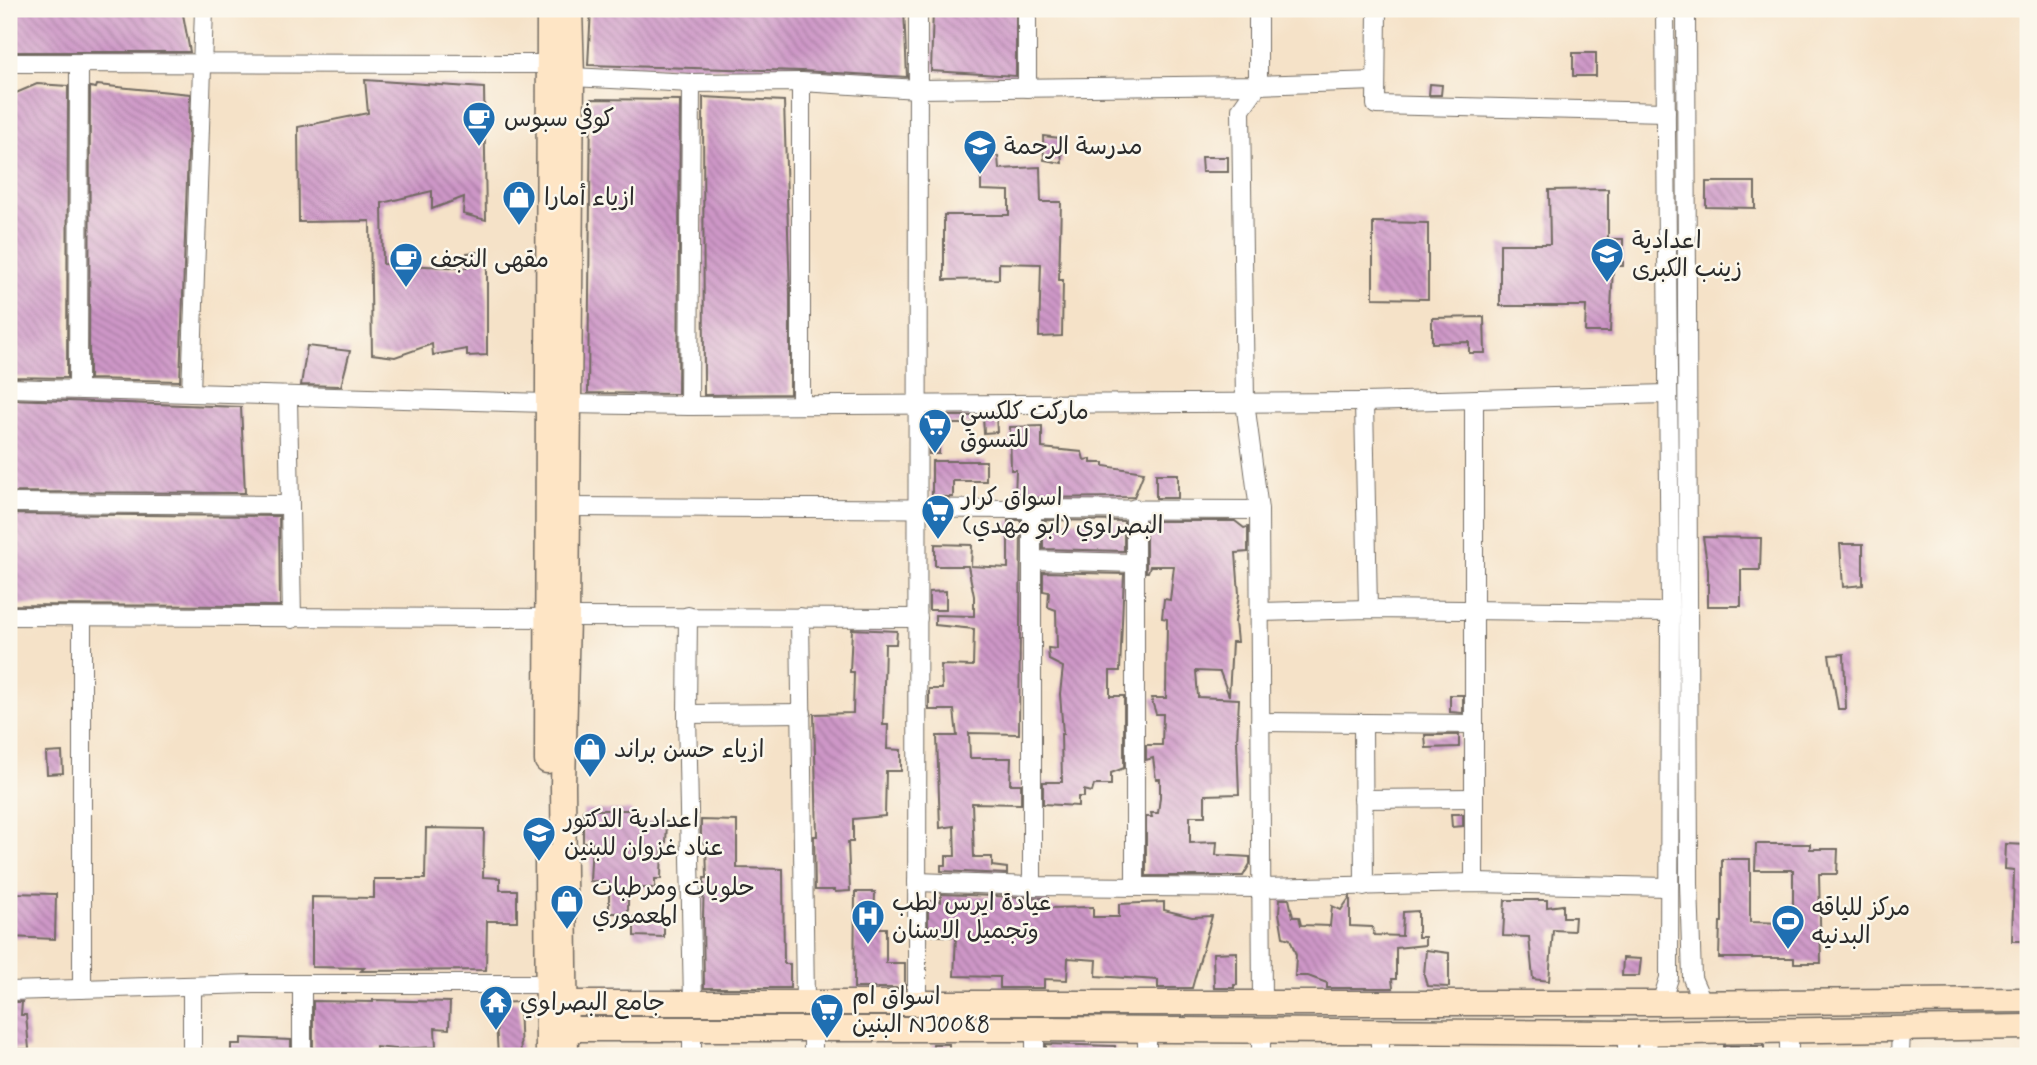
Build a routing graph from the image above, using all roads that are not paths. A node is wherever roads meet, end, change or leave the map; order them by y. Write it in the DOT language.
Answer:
graph roads {
  1 [pos="204,9"];
  2 [pos="918,9"];
  3 [pos="1027,9"];
  4 [pos="1258,9"];
  5 [pos="1377,9"];
  6 [pos="1665,9"];
  7 [pos="1686,9"];
  8 [pos="560,10"];
  9 [pos="9,63"];
  10 [pos="79,64"];
  11 [pos="204,64"];
  12 [pos="549,64"];
  13 [pos="572,77"];
  14 [pos="1376,81"];
  15 [pos="801,82"];
  16 [pos="691,83"];
  17 [pos="1258,85"];
  18 [pos="1027,88"];
  19 [pos="918,89"];
  20 [pos="1666,113"];
  21 [pos="1687,174"];
  22 [pos="1665,175"];
  23 [pos="9,388"];
  24 [pos="78,389"];
  25 [pos="191,393"];
  26 [pos="1667,394"];
  27 [pos="288,396"];
  28 [pos="1474,400"];
  29 [pos="1245,402"];
  30 [pos="1364,402"];
  31 [pos="558,404"];
  32 [pos="918,404"];
  33 [pos="801,405"];
  34 [pos="689,406"];
  35 [pos="9,503"];
  36 [pos="289,505"];
  37 [pos="567,507"];
  38 [pos="917,508"];
  39 [pos="1032,508"];
  40 [pos="1135,508"];
  41 [pos="1259,510"];
  42 [pos="1032,560"];
  43 [pos="1134,563"];
  44 [pos="1368,610"];
  45 [pos="1473,610"];
  46 [pos="1259,612"];
  47 [pos="1670,612"];
  48 [pos="9,616"];
  49 [pos="688,616"];
  50 [pos="82,617"];
  51 [pos="800,617"];
  52 [pos="557,618"];
  53 [pos="918,618"];
  54 [pos="292,619"];
  55 [pos="802,713"];
  56 [pos="687,714"];
  57 [pos="1260,722"];
  58 [pos="1363,723"];
  59 [pos="1472,724"];
  60 [pos="1473,798"];
  61 [pos="1363,799"];
  62 [pos="556,810"];
  63 [pos="917,882"];
  64 [pos="1474,883"];
  65 [pos="1032,886"];
  66 [pos="1135,886"];
  67 [pos="1364,887"];
  68 [pos="1669,887"];
  69 [pos="1261,888"];
  70 [pos="1669,978"];
  71 [pos="1692,978"];
  72 [pos="302,984"];
  73 [pos="547,984"];
  74 [pos="192,986"];
  75 [pos="82,989"];
  76 [pos="9,990"];
  77 [pos="2028,1000"];
  78 [pos="1920,1001"];
  79 [pos="1976,1001"];
  80 [pos="693,1002"];
  81 [pos="805,1002"];
  82 [pos="917,1002"];
  83 [pos="566,1003"];
  84 [pos="609,1003"];
  85 [pos="1262,1003"];
  86 [pos="1290,1003"];
  87 [pos="1324,1003"];
  88 [pos="1661,1003"];
  89 [pos="1703,1003"];
  90 [pos="1979,1027"];
  91 [pos="2028,1027"];
  92 [pos="1913,1028"];
  93 [pos="566,1029"];
  94 [pos="607,1029"];
  95 [pos="692,1029"];
  96 [pos="813,1029"];
  97 [pos="1035,1029"];
  98 [pos="1147,1029"];
  99 [pos="1261,1030"];
  100 [pos="1289,1030"];
  101 [pos="1331,1030"];
  102 [pos="1380,1030"];
  103 [pos="1789,1030"];
  104 [pos="1637,1044"];
  105 [pos="192,1056"];
  106 [pos="302,1056"];
  107 [pos="548,1056"];
  108 [pos="566,1056"];
  109 [pos="692,1056"];
  110 [pos="813,1056"];
  111 [pos="1035,1056"];
  112 [pos="1147,1056"];
  113 [pos="1261,1056"];
  114 [pos="1380,1056"];
  115 [pos="1789,1056"];
  116 [pos="1900,1056"];
  1 -- 11 [label="street"];
  2 -- 19 [label="street"];
  3 -- 18 [label="street"];
  4 -- 17 [label="street"];
  5 -- 14 [label="street"];
  6 -- 20 [label="street"];
  7 -- 21 [label="street"];
  8 -- 12 [label="street"];
  8 -- 13 [label="street"];
  9 -- 10 [label="street"];
  10 -- 11 [label="street"];
  10 -- 24 [label="street"];
  11 -- 12 [label="street"];
  11 -- 25 [label="street"];
  12 -- 31 [label="street"];
  13 -- 16 [label="street"];
  13 -- 31 [label="street"];
  14 -- 17 [label="street"];
  14 -- 20 [label="street"];
  15 -- 16 [label="street"];
  15 -- 19 [label="street"];
  15 -- 33 [label="street"];
  16 -- 34 [label="street"];
  17 -- 18 [label="street"];
  17 -- 29 [label="street"];
  18 -- 19 [label="street"];
  19 -- 32 [label="street"];
  20 -- 22 [label="street"];
  21 -- 22 [label="street"];
  21 -- 71 [label="street"];
  22 -- 26 [label="street"];
  23 -- 24 [label="street"];
  24 -- 25 [label="street"];
  25 -- 27 [label="street"];
  26 -- 28 [label="street"];
  26 -- 47 [label="street"];
  27 -- 31 [label="street"];
  27 -- 36 [label="street"];
  28 -- 30 [label="street"];
  28 -- 45 [label="street"];
  29 -- 30 [label="street"];
  29 -- 32 [label="street"];
  29 -- 41 [label="street"];
  30 -- 44 [label="street"];
  31 -- 34 [label="street"];
  31 -- 37 [label="street"];
  31 -- 52 [label="street"];
  32 -- 33 [label="street"];
  32 -- 38 [label="street"];
  33 -- 34 [label="street"];
  35 -- 36 [label="street"];
  36 -- 54 [label="street"];
  37 -- 38 [label="street"];
  37 -- 52 [label="street"];
  38 -- 39 [label="street"];
  38 -- 53 [label="street"];
  39 -- 40 [label="street"];
  39 -- 42 [label="street"];
  40 -- 41 [label="street"];
  40 -- 43 [label="street"];
  41 -- 46 [label="street"];
  42 -- 43 [label="street"];
  42 -- 65 [label="street"];
  43 -- 66 [label="street"];
  44 -- 45 [label="street"];
  44 -- 46 [label="street"];
  45 -- 47 [label="street"];
  45 -- 59 [label="street"];
  46 -- 57 [label="street"];
  47 -- 68 [label="street"];
  48 -- 50 [label="street"];
  49 -- 51 [label="street"];
  49 -- 52 [label="street"];
  49 -- 56 [label="street"];
  50 -- 54 [label="street"];
  50 -- 75 [label="street"];
  51 -- 53 [label="street"];
  51 -- 55 [label="street"];
  52 -- 54 [label="street"];
  52 -- 62 [label="street"];
  53 -- 63 [label="street"];
  55 -- 56 [label="street"];
  55 -- 81 [label="street"];
  56 -- 80 [label="street"];
  57 -- 58 [label="street"];
  57 -- 69 [label="street"];
  58 -- 59 [label="street"];
  58 -- 61 [label="street"];
  59 -- 60 [label="street"];
  60 -- 61 [label="street"];
  60 -- 64 [label="street"];
  61 -- 67 [label="street"];
  62 -- 73 [label="street"];
  62 -- 83 [label="street"];
  63 -- 65 [label="street"];
  63 -- 82 [label="street"];
  64 -- 67 [label="street"];
  64 -- 68 [label="street"];
  65 -- 66 [label="street"];
  66 -- 69 [label="street"];
  67 -- 69 [label="street"];
  68 -- 70 [label="street"];
  69 -- 85 [label="street"];
  70 -- 71 [label="street"];
  70 -- 88 [label="street"];
  71 -- 89 [label="street"];
  72 -- 73 [label="street"];
  72 -- 74 [label="street"];
  72 -- 106 [label="street"];
  73 -- 107 [label="street"];
  74 -- 75 [label="street"];
  74 -- 105 [label="street"];
  75 -- 76 [label="street"];
  77 -- 79 [label="street"];
  78 -- 79 [label="street"];
  78 -- 89 [label="street"];
  78 -- 92 [label="street"];
  79 -- 90 [label="street"];
  80 -- 81 [label="street"];
  80 -- 84 [label="street"];
  81 -- 82 [label="street"];
  82 -- 85 [label="street"];
  83 -- 84 [label="street"];
  83 -- 93 [label="street"];
  84 -- 94 [label="street"];
  85 -- 86 [label="street"];
  86 -- 87 [label="street"];
  86 -- 100 [label="street"];
  87 -- 88 [label="street"];
  87 -- 101 [label="street"];
  88 -- 89 [label="street"];
  90 -- 91 [label="street"];
  90 -- 92 [label="street"];
  92 -- 103 [label="street"];
  92 -- 116 [label="street"];
  93 -- 94 [label="street"];
  93 -- 108 [label="street"];
  94 -- 95 [label="street"];
  95 -- 96 [label="street"];
  95 -- 109 [label="street"];
  96 -- 97 [label="street"];
  96 -- 110 [label="street"];
  97 -- 98 [label="street"];
  97 -- 111 [label="street"];
  98 -- 99 [label="street"];
  98 -- 112 [label="street"];
  99 -- 100 [label="street"];
  99 -- 113 [label="street"];
  100 -- 101 [label="street"];
  101 -- 102 [label="street"];
  102 -- 104 [label="street"];
  102 -- 114 [label="street"];
  103 -- 104 [label="street"];
  103 -- 115 [label="street"];
}
